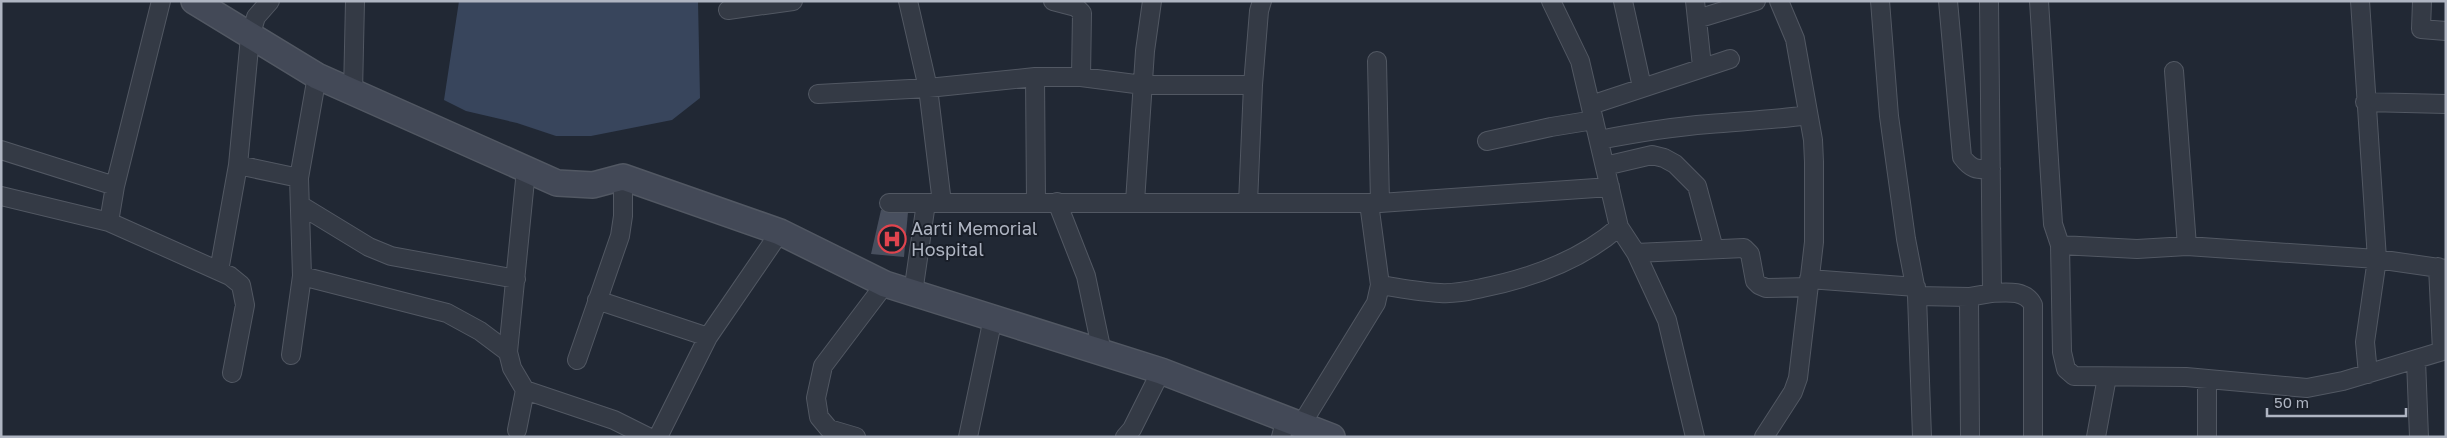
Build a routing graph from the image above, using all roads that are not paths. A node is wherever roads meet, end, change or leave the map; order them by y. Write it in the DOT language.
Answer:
graph roads {
  1 [pos="160,1"];
  2 [pos="194,1"];
  3 [pos="354,1"];
  4 [pos="792,1"];
  5 [pos="908,1"];
  6 [pos="1053,1"];
  7 [pos="1152,1"];
  8 [pos="1262,1"];
  9 [pos="1551,1"];
  10 [pos="1624,1"];
  11 [pos="1756,1"];
  12 [pos="1779,1"];
  13 [pos="1880,1"];
  14 [pos="1948,1"];
  15 [pos="1990,1"];
  16 [pos="2039,1"];
  17 [pos="2360,1"];
  18 [pos="2422,1"];
  19 [pos="268,2"];
  20 [pos="728,10"];
  21 [pos="1696,10"];
  22 [pos="2446,31"];
  23 [pos="250,36"];
  24 [pos="1730,59"];
  25 [pos="1377,61"];
  26 [pos="1702,66"];
  27 [pos="2174,71"];
  28 [pos="317,76"];
  29 [pos="1036,77"];
  30 [pos="1081,77"];
  31 [pos="1143,85"];
  32 [pos="1253,85"];
  33 [pos="1642,87"];
  34 [pos="928,88"];
  35 [pos="352,93"];
  36 [pos="818,94"];
  37 [pos="2365,102"];
  38 [pos="2446,104"];
  39 [pos="1592,112"];
  40 [pos="1808,115"];
  41 [pos="1599,140"];
  42 [pos="1487,141"];
  43 [pos="1,150"];
  44 [pos="238,165"];
  45 [pos="1605,166"];
  46 [pos="1991,169"];
  47 [pos="526,170"];
  48 [pos="623,177"];
  49 [pos="298,178"];
  50 [pos="115,186"];
  51 [pos="1610,187"];
  52 [pos="1,196"];
  53 [pos="1036,202"];
  54 [pos="1057,202"];
  55 [pos="1135,202"];
  56 [pos="889,203"];
  57 [pos="934,203"];
  58 [pos="1248,203"];
  59 [pos="1374,203"];
  60 [pos="300,205"];
  61 [pos="109,222"];
  62 [pos="1619,227"];
  63 [pos="780,232"];
  64 [pos="2060,245"];
  65 [pos="2187,246"];
  66 [pos="1714,250"];
  67 [pos="1636,253"];
  68 [pos="2377,259"];
  69 [pos="2442,268"];
  70 [pos="219,271"];
  71 [pos="302,276"];
  72 [pos="516,279"];
  73 [pos="1809,283"];
  74 [pos="885,284"];
  75 [pos="1380,285"];
  76 [pos="1916,291"];
  77 [pos="914,293"];
  78 [pos="1992,293"];
  79 [pos="1969,297"];
  80 [pos="597,300"];
  81 [pos="993,318"];
  82 [pos="708,337"];
  83 [pos="2444,351"];
  84 [pos="508,352"];
  85 [pos="1102,352"];
  86 [pos="291,355"];
  87 [pos="577,360"];
  88 [pos="2416,360"];
  89 [pos="1161,370"];
  90 [pos="232,373"];
  91 [pos="2368,374"];
  92 [pos="2107,377"];
  93 [pos="2207,379"];
  94 [pos="525,390"];
  95 [pos="1289,427"];
  96 [pos="517,430"];
  97 [pos="648,437"];
  98 [pos="658,437"];
  99 [pos="856,437"];
  100 [pos="968,437"];
  101 [pos="1125,437"];
  102 [pos="1332,437"];
  103 [pos="1695,437"];
  104 [pos="1764,437"];
  105 [pos="1922,437"];
  106 [pos="1970,437"];
  107 [pos="2033,437"];
  108 [pos="2096,437"];
  109 [pos="2207,437"];
  110 [pos="2419,437"];
  1 -- 50 [label="street"];
  2 -- 23 [label="street"];
  3 -- 35 [label="street"];
  4 -- 20 [label="street"];
  5 -- 34 [label="street"];
  6 -- 30 [label="street"];
  7 -- 31 [label="street"];
  8 -- 32 [label="street"];
  9 -- 39 [label="street"];
  10 -- 33 [label="street"];
  11 -- 21 [label="street"];
  12 -- 40 [label="street"];
  13 -- 76 [label="street"];
  14 -- 46 [label="street"];
  15 -- 46 [label="street"];
  16 -- 64 [label="street"];
  17 -- 37 [label="street"];
  18 -- 22 [label="street"];
  19 -- 23 [label="street"];
  21 -- 26 [label="street"];
  23 -- 28 [label="street"];
  23 -- 44 [label="street"];
  24 -- 26 [label="street"];
  25 -- 59 [label="street"];
  26 -- 33 [label="street"];
  27 -- 65 [label="street"];
  28 -- 35 [label="street"];
  28 -- 49 [label="street"];
  29 -- 30 [label="street"];
  29 -- 34 [label="street"];
  29 -- 53 [label="street"];
  30 -- 31 [label="street"];
  31 -- 32 [label="street"];
  31 -- 55 [label="street"];
  32 -- 58 [label="street"];
  33 -- 39 [label="street"];
  34 -- 36 [label="street"];
  34 -- 57 [label="street"];
  35 -- 47 [label="street"];
  37 -- 38 [label="street"];
  37 -- 68 [label="street"];
  39 -- 41 [label="street"];
  39 -- 42 [label="street"];
  40 -- 41 [label="street"];
  40 -- 73 [label="street"];
  41 -- 45 [label="street"];
  43 -- 50 [label="street"];
  44 -- 49 [label="street"];
  44 -- 70 [label="street"];
  45 -- 51 [label="street"];
  45 -- 66 [label="street"];
  46 -- 78 [label="street"];
  47 -- 48 [label="street"];
  47 -- 72 [label="street"];
  48 -- 63 [label="street"];
  48 -- 80 [label="street"];
  49 -- 60 [label="street"];
  50 -- 61 [label="street"];
  51 -- 59 [label="street"];
  51 -- 62 [label="street"];
  52 -- 61 [label="street"];
  53 -- 54 [label="street"];
  53 -- 57 [label="street"];
  54 -- 55 [label="street"];
  54 -- 85 [label="street"];
  55 -- 58 [label="street"];
  56 -- 57 [label="street"];
  57 -- 77 [label="street"];
  58 -- 59 [label="street"];
  59 -- 75 [label="street"];
  60 -- 71 [label="street"];
  60 -- 72 [label="street"];
  61 -- 70 [label="street"];
  62 -- 67 [label="street"];
  62 -- 75 [label="street"];
  63 -- 74 [label="street"];
  63 -- 82 [label="street"];
  64 -- 65 [label="street"];
  64 -- 92 [label="street"];
  65 -- 68 [label="street"];
  66 -- 67 [label="street"];
  66 -- 73 [label="street"];
  67 -- 103 [label="street"];
  68 -- 69 [label="street"];
  68 -- 91 [label="street"];
  69 -- 83 [label="street"];
  70 -- 90 [label="street"];
  71 -- 84 [label="street"];
  71 -- 86 [label="street"];
  72 -- 84 [label="street"];
  73 -- 76 [label="street"];
  73 -- 104 [label="street"];
  74 -- 77 [label="street"];
  74 -- 99 [label="street"];
  75 -- 95 [label="street"];
  76 -- 79 [label="street"];
  76 -- 105 [label="street"];
  77 -- 81 [label="street"];
  78 -- 79 [label="street"];
  78 -- 107 [label="street"];
  79 -- 106 [label="street"];
  80 -- 82 [label="street"];
  80 -- 87 [label="street"];
  81 -- 85 [label="street"];
  81 -- 100 [label="street"];
  82 -- 98 [label="street"];
  83 -- 88 [label="street"];
  84 -- 94 [label="street"];
  85 -- 89 [label="street"];
  88 -- 91 [label="street"];
  88 -- 110 [label="street"];
  89 -- 95 [label="street"];
  89 -- 101 [label="street"];
  91 -- 93 [label="street"];
  92 -- 93 [label="street"];
  92 -- 108 [label="street"];
  93 -- 109 [label="street"];
  94 -- 96 [label="street"];
  94 -- 97 [label="street"];
  95 -- 102 [label="street"];
}
